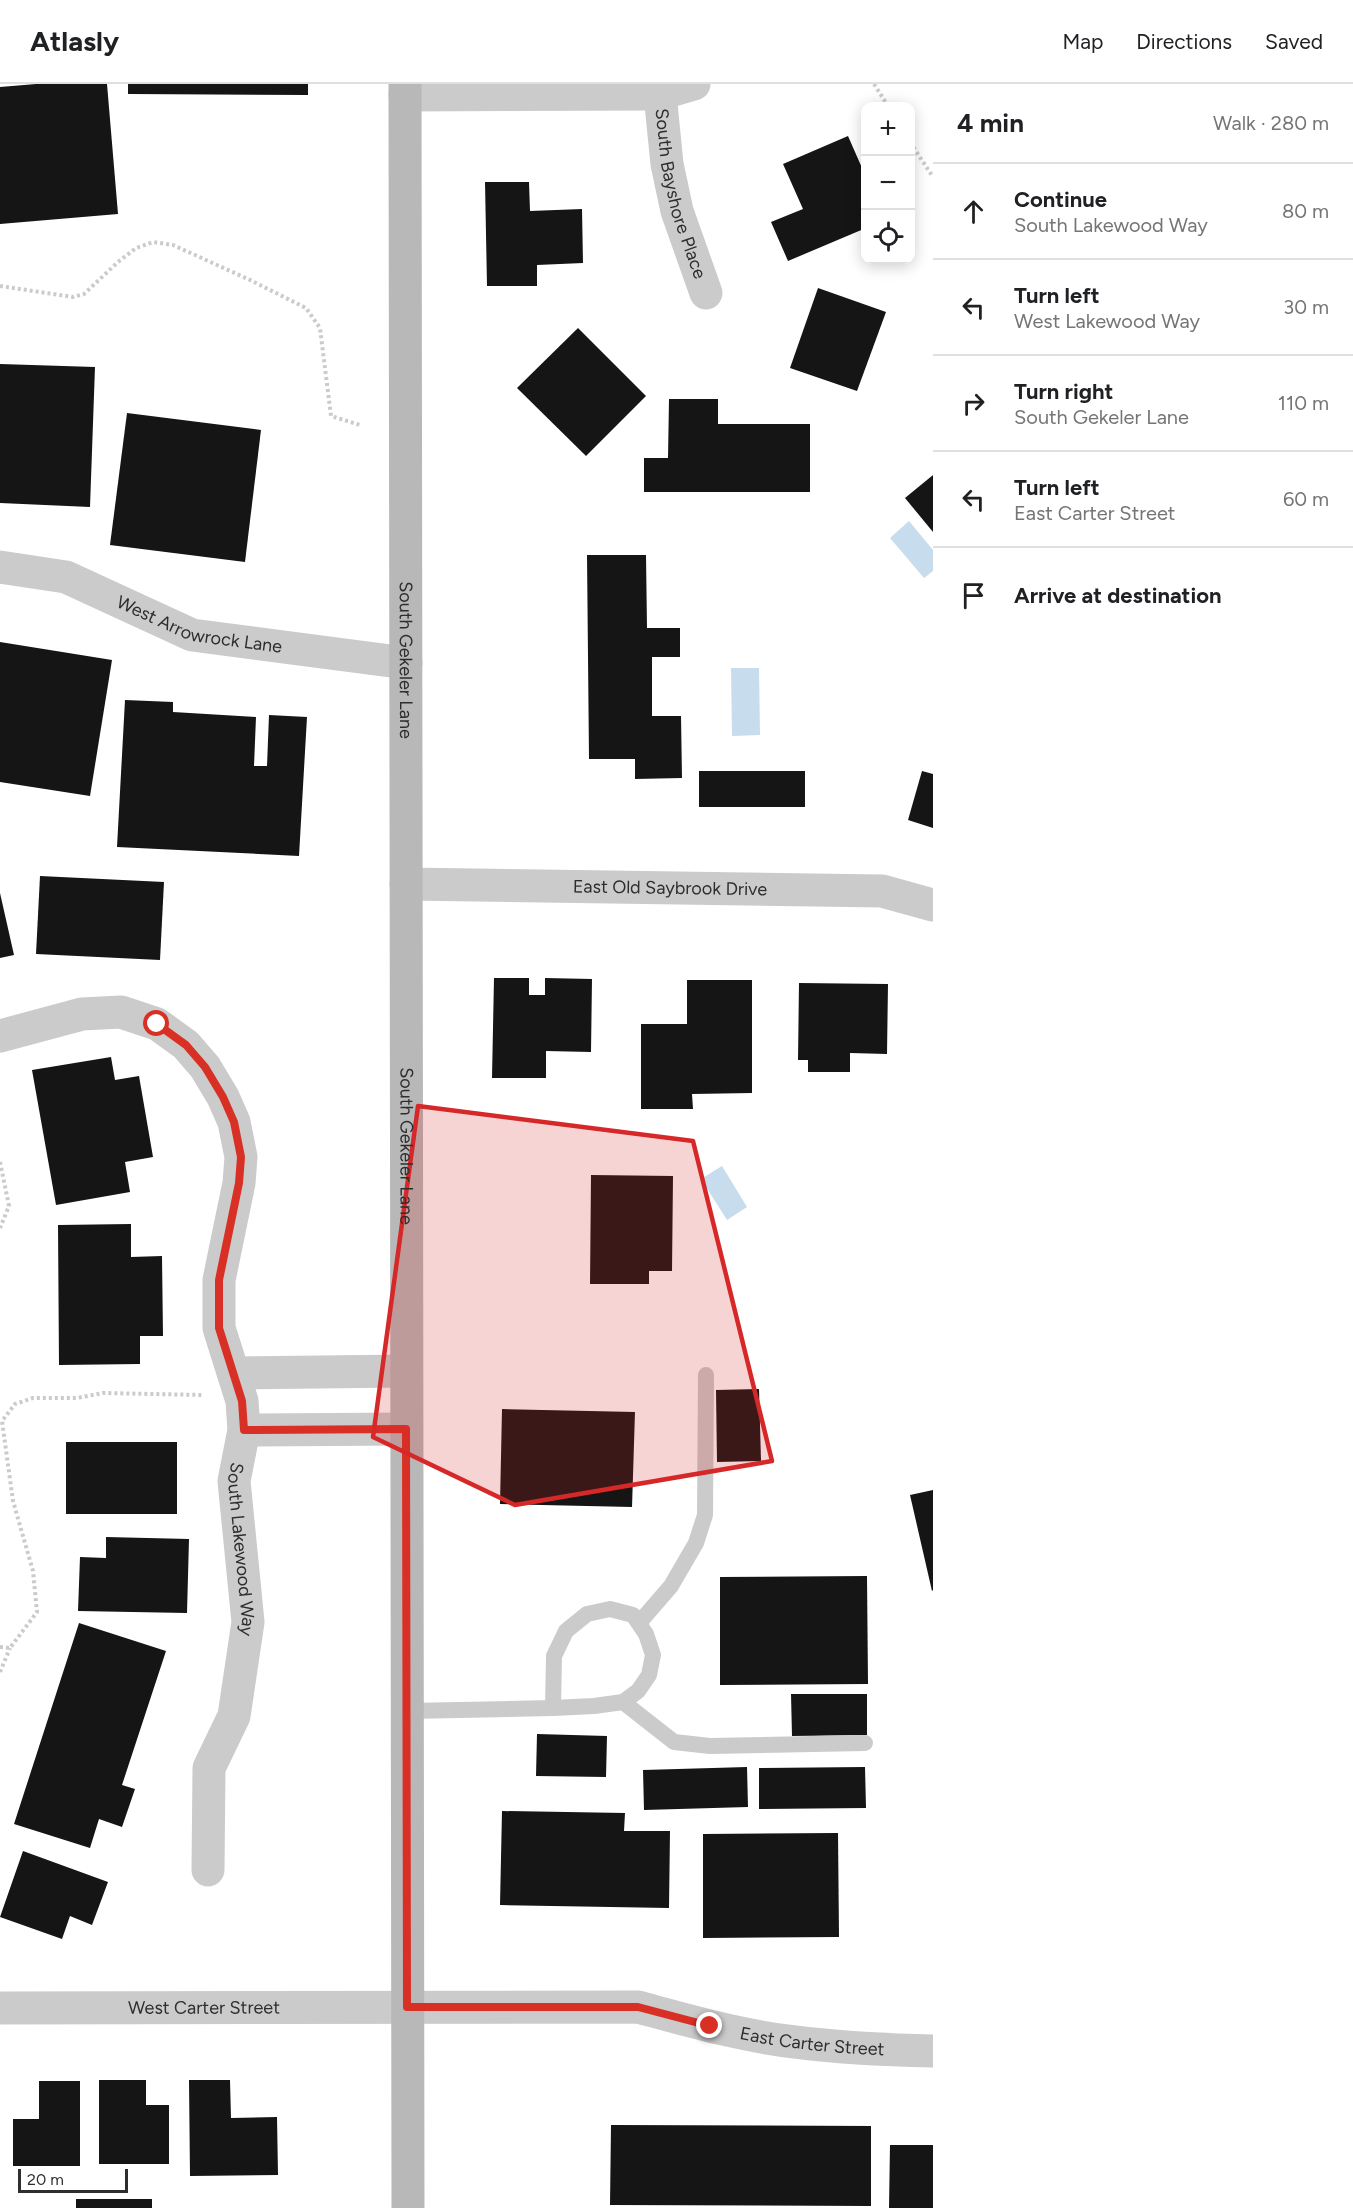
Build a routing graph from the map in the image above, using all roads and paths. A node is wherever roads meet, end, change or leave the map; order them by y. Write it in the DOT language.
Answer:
graph roads {
  1 [pos="694,84"];
  2 [pos="874,84"];
  3 [pos="405,90"];
  4 [pos="660,93"];
  5 [pos="885,102"];
  6 [pos="915,150"];
  7 [pos="933,177"];
  8 [pos="0,286"];
  9 [pos="706,292"];
  10 [pos="360,425"];
  11 [pos="0,567"];
  12 [pos="406,663"];
  13 [pos="406,884"];
  14 [pos="933,905"];
  15 [pos="0,1036"];
  16 [pos="0,1162"];
  17 [pos="0,1228"];
  18 [pos="406,1371"];
  19 [pos="234,1373"];
  20 [pos="706,1374"];
  21 [pos="207,1395"];
  22 [pos="1,1421"];
  23 [pos="406,1429"];
  24 [pos="244,1430"];
  25 [pos="639,1623"];
  26 [pos="0,1647"];
  27 [pos="10,1648"];
  28 [pos="0,1672"];
  29 [pos="623,1702"];
  30 [pos="553,1708"];
  31 [pos="407,1711"];
  32 [pos="865,1743"];
  33 [pos="208,1870"];
  34 [pos="407,2007"];
  35 [pos="0,2008"];
  36 [pos="933,2051"];
  37 [pos="408,2208"];
  1 -- 4 [label="street"];
  2 -- 5 [label="path"];
  3 -- 4 [label="street"];
  3 -- 12 [label="street, South Gekeler Lane"];
  4 -- 9 [label="street, South Bayshore Place"];
  6 -- 7 [label="path"];
  8 -- 10 [label="path"];
  11 -- 12 [label="street, West Arrowrock Lane"];
  12 -- 13 [label="street, South Gekeler Lane"];
  13 -- 14 [label="street, East Old Saybrook Drive"];
  13 -- 18 [label="street, South Gekeler Lane"];
  15 -- 19 [label="street, South Lakewood Way"];
  16 -- 17 [label="path"];
  18 -- 19 [label="street"];
  18 -- 23 [label="street, South Gekeler Lane"];
  19 -- 24 [label="street, South Lakewood Way"];
  20 -- 25 [label="lane"];
  21 -- 22 [label="path"];
  22 -- 27 [label="path"];
  23 -- 24 [label="street"];
  23 -- 31 [label="street, South Gekeler Lane"];
  24 -- 33 [label="street, South Lakewood Way"];
  25 -- 29 [label="lane"];
  25 -- 30 [label="lane"];
  26 -- 27 [label="path"];
  27 -- 28 [label="path"];
  29 -- 30 [label="lane"];
  29 -- 32 [label="lane"];
  30 -- 31 [label="lane"];
  31 -- 34 [label="street, South Gekeler Lane"];
  34 -- 35 [label="street, West Carter Street"];
  34 -- 36 [label="street, East Carter Street"];
  34 -- 37 [label="street, South Gekeler Lane"];
}
